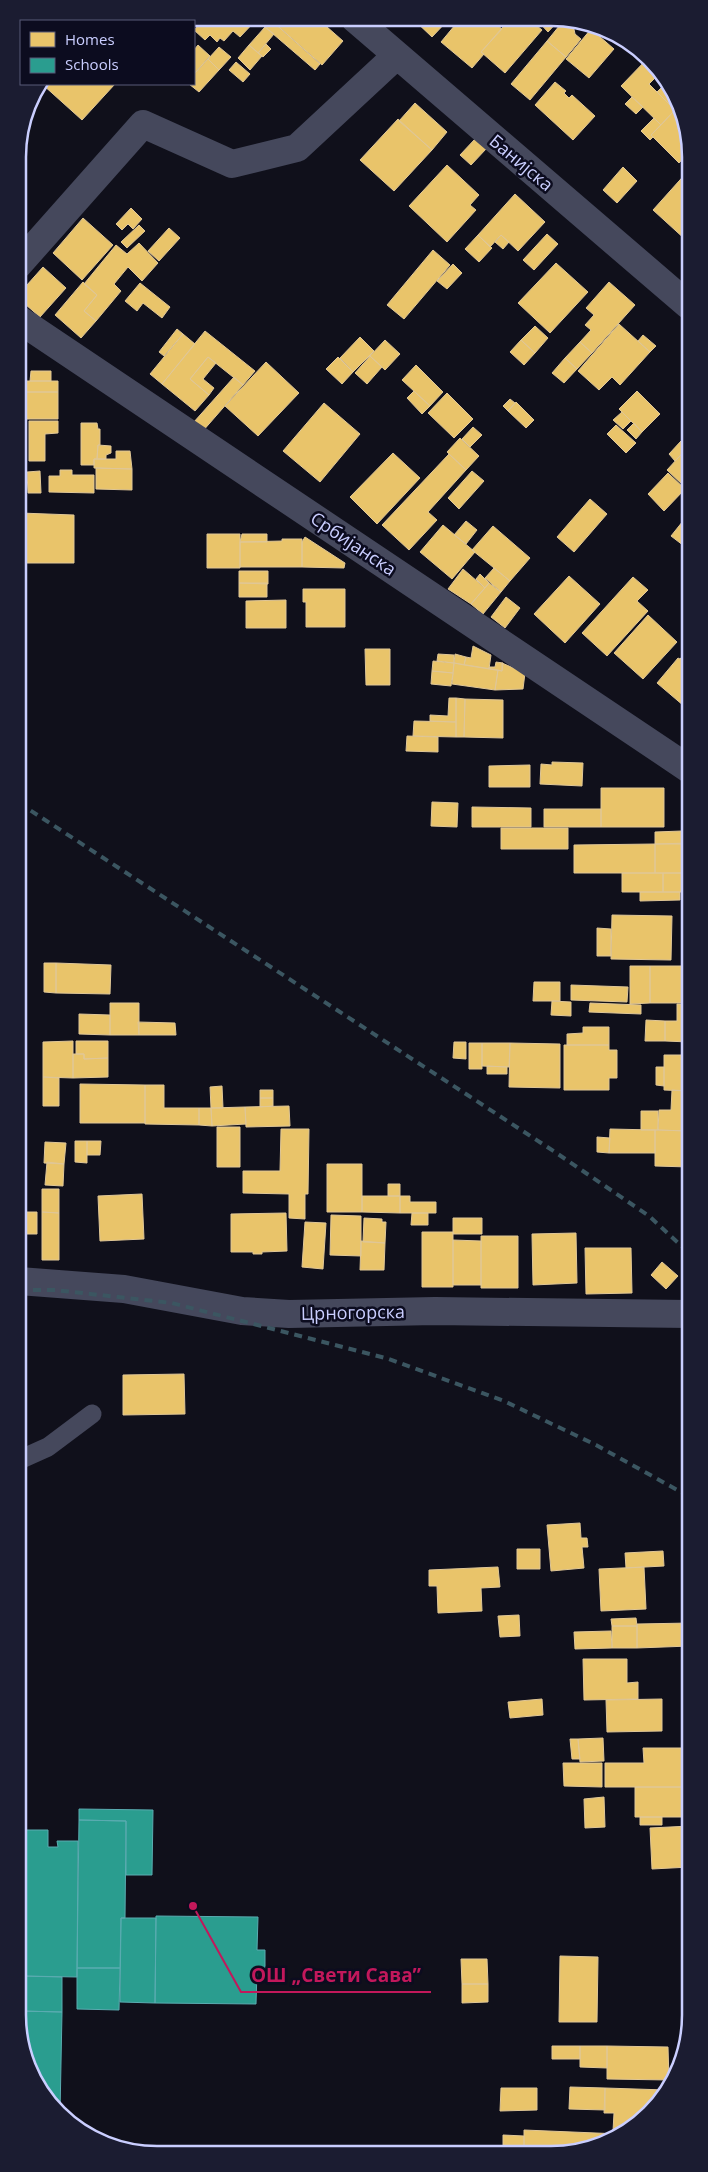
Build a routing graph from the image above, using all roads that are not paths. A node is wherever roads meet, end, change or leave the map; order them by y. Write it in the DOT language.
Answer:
graph roads {
  1 [pos="363,26"];
  2 [pos="396,56"];
  3 [pos="27,255"];
  4 [pos="682,300"];
  5 [pos="27,325"];
  6 [pos="682,764"];
  7 [pos="26,1282"];
  8 [pos="681,1314"];
  9 [pos="92,1414"];
  10 [pos="26,1457"];
  1 -- 2 [label="street, Банијска"];
  2 -- 3 [label="street"];
  2 -- 4 [label="street, Банијска"];
  5 -- 6 [label="street, Србијанска"];
  7 -- 8 [label="street, Црногорска"];
  9 -- 10 [label="lane"];
}
